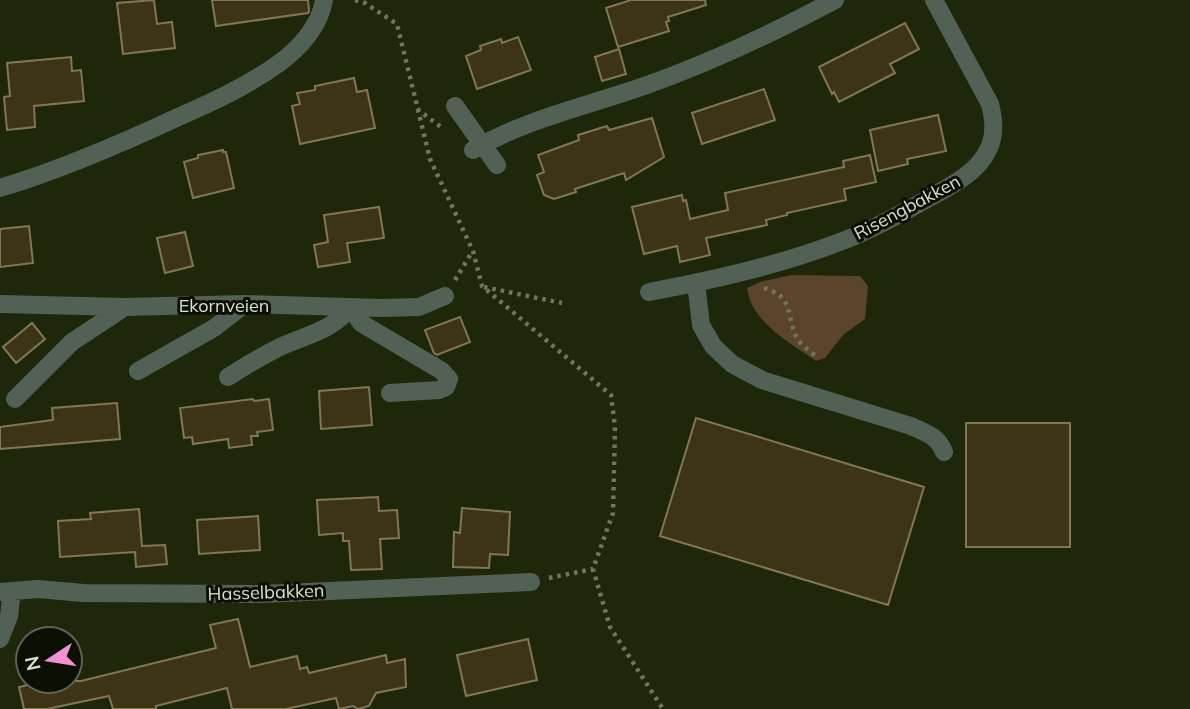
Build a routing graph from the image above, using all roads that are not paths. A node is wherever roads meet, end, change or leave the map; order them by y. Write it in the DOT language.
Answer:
graph roads {
  1 [pos="324,0"];
  2 [pos="835,0"];
  3 [pos="934,0"];
  4 [pos="455,106"];
  5 [pos="477,147"];
  6 [pos="497,165"];
  7 [pos="0,188"];
  8 [pos="696,283"];
  9 [pos="649,292"];
  10 [pos="445,296"];
  11 [pos="0,304"];
  12 [pos="245,304"];
  13 [pos="125,307"];
  14 [pos="350,307"];
  15 [pos="138,371"];
  16 [pos="228,377"];
  17 [pos="390,393"];
  18 [pos="15,399"];
  19 [pos="944,452"];
  20 [pos="531,582"];
  21 [pos="6,592"];
  22 [pos="0,639"];
  1 -- 7 [label="street"];
  2 -- 5 [label="street"];
  3 -- 8 [label="street, Risengbakken"];
  4 -- 5 [label="street"];
  5 -- 6 [label="street"];
  8 -- 9 [label="street, Risengbakken"];
  8 -- 19 [label="street"];
  10 -- 14 [label="street, Ekornveien"];
  11 -- 13 [label="street, Ekornveien"];
  12 -- 13 [label="street, Ekornveien"];
  12 -- 14 [label="street, Ekornveien"];
  12 -- 15 [label="street"];
  13 -- 18 [label="street"];
  14 -- 16 [label="street"];
  14 -- 17 [label="street"];
  20 -- 21 [label="street, Hasselbakken"];
  21 -- 22 [label="street"];
}
